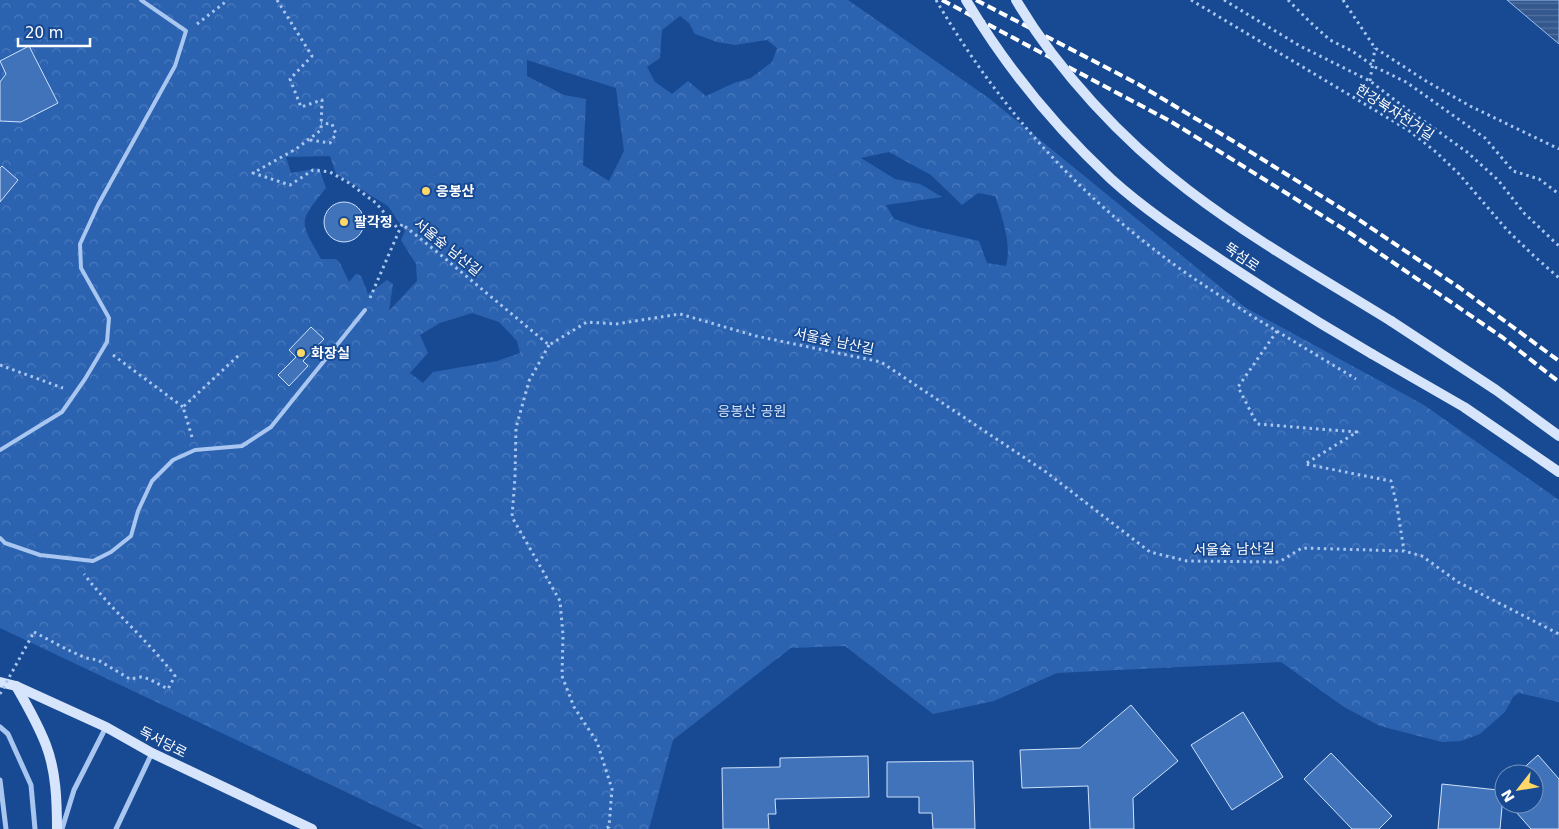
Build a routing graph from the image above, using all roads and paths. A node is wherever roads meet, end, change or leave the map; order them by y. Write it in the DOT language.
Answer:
graph roads {
  1 [pos="141,0"];
  2 [pos="228,0"];
  3 [pos="277,0"];
  4 [pos="966,0"];
  5 [pos="1016,0"];
  6 [pos="1191,0"];
  7 [pos="1224,0"];
  8 [pos="1288,0"];
  9 [pos="1343,0"];
  10 [pos="186,32"];
  11 [pos="1375,48"];
  12 [pos="1372,65"];
  13 [pos="1370,81"];
  14 [pos="321,123"];
  15 [pos="309,140"];
  16 [pos="1559,149"];
  17 [pos="1559,194"];
  18 [pos="399,230"];
  19 [pos="1559,246"];
  20 [pos="1559,278"];
  21 [pos="365,310"];
  22 [pos="1277,331"];
  23 [pos="549,345"];
  24 [pos="103,348"];
  25 [pos="239,355"];
  26 [pos="0,365"];
  27 [pos="75,392"];
  28 [pos="183,407"];
  29 [pos="1559,436"];
  30 [pos="0,450"];
  31 [pos="195,450"];
  32 [pos="1559,472"];
  33 [pos="0,538"];
  34 [pos="1404,551"];
  35 [pos="73,559"];
  36 [pos="1559,634"];
  37 [pos="0,682"];
  38 [pos="16,686"];
  39 [pos="0,694"];
  40 [pos="0,726"];
  41 [pos="106,727"];
  42 [pos="152,753"];
  43 [pos="0,780"];
  44 [pos="6,829"];
  45 [pos="35,829"];
  46 [pos="58,829"];
  47 [pos="62,829"];
  48 [pos="116,829"];
  49 [pos="312,829"];
  50 [pos="603,829"];
  1 -- 10 [label="lane"];
  2 -- 10 [label="path"];
  3 -- 14 [label="path"];
  4 -- 32 [label="main road, 뚝섬로, bridge"];
  5 -- 29 [label="main road, 뚝섬로, bridge"];
  6 -- 20 [label="path, 한강북자전거길"];
  7 -- 13 [label="path"];
  8 -- 12 [label="path"];
  9 -- 11 [label="path"];
  10 -- 24 [label="lane"];
  11 -- 12 [label="path"];
  11 -- 16 [label="path"];
  12 -- 13 [label="path"];
  12 -- 17 [label="path"];
  13 -- 19 [label="path"];
  14 -- 15 [label="path"];
  14 -- 15 [label="path"];
  15 -- 18 [label="path"];
  18 -- 21 [label="path, 서울숲 남산길"];
  18 -- 23 [label="path, 서울숲 남산길"];
  21 -- 31 [label="lane"];
  22 -- 34 [label="path"];
  23 -- 34 [label="path, 서울숲 남산길"];
  23 -- 50 [label="path"];
  24 -- 27 [label="lane"];
  24 -- 28 [label="path"];
  25 -- 28 [label="path"];
  26 -- 27 [label="path"];
  27 -- 30 [label="lane"];
  28 -- 31 [label="path"];
  31 -- 35 [label="lane"];
  33 -- 35 [label="lane"];
  34 -- 36 [label="path, 서울숲 남산길"];
  35 -- 39 [label="path, bridge"];
  37 -- 38 [label="main road, 독서당로"];
  38 -- 41 [label="main road, 독서당로"];
  38 -- 46 [label="main road"];
  40 -- 45 [label="street"];
  41 -- 42 [label="main road, 독서당로"];
  41 -- 47 [label="street"];
  42 -- 48 [label="street"];
  42 -- 49 [label="main road, 독서당로"];
  43 -- 44 [label="street"];
}
